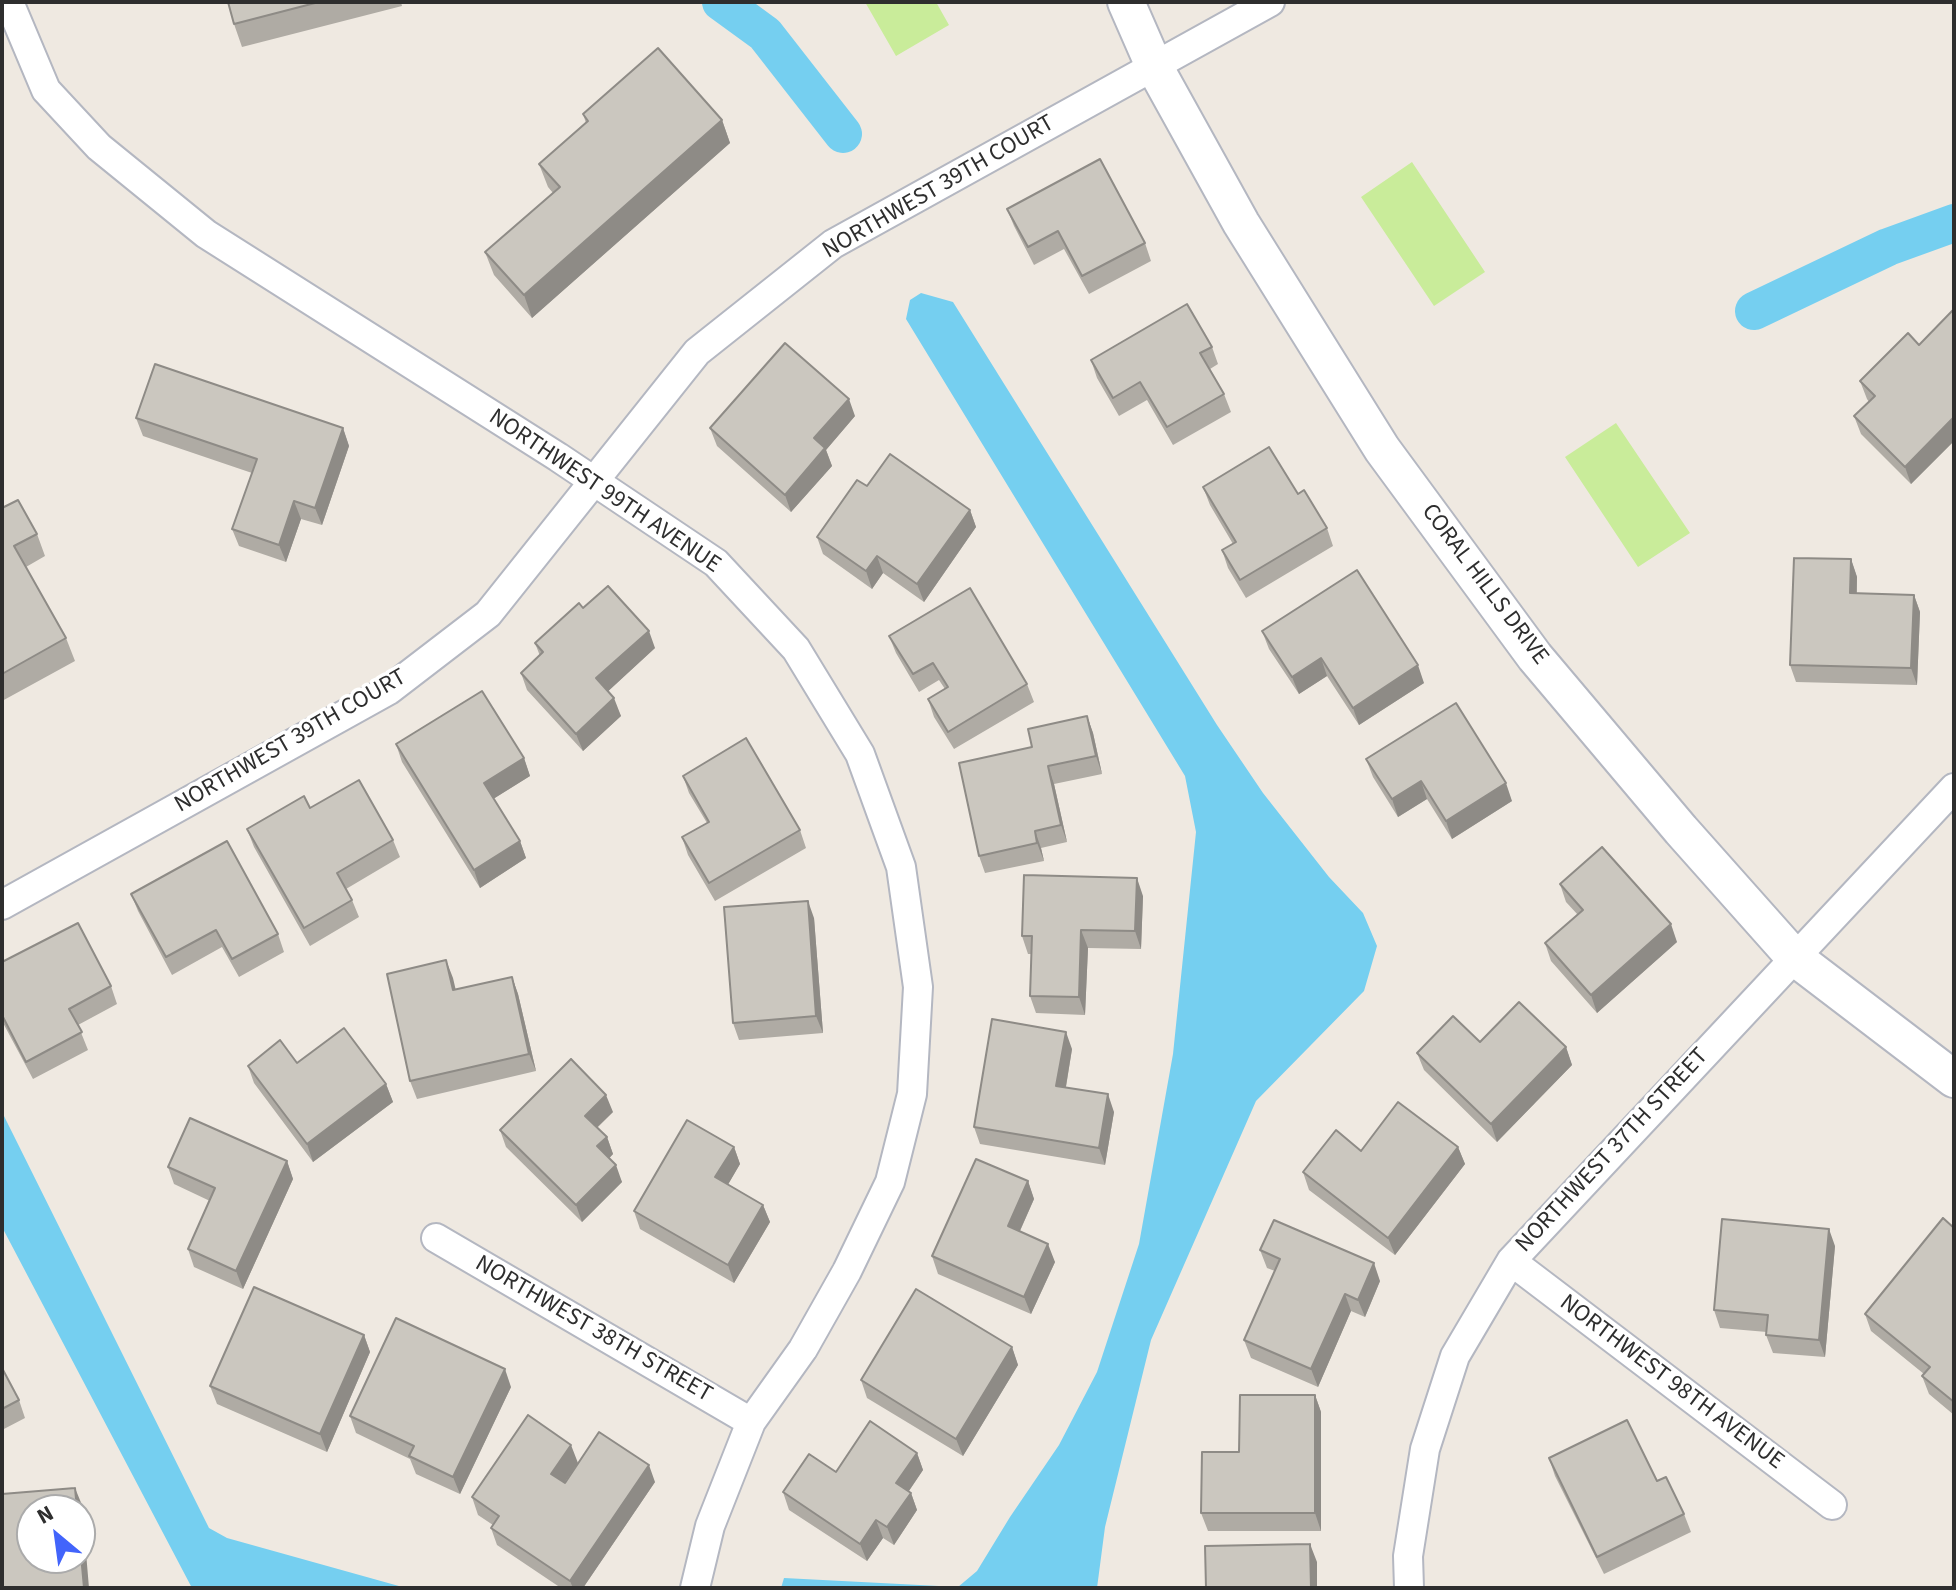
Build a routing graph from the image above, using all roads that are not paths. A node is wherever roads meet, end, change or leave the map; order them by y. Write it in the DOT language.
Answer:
graph roads {
  1 [pos="9,2"];
  2 [pos="1126,2"];
  3 [pos="1270,2"];
  4 [pos="1154,66"];
  5 [pos="593,480"];
  6 [pos="1954,788"];
  7 [pos="2,905"];
  8 [pos="1794,957"];
  9 [pos="1954,1079"];
  10 [pos="436,1238"];
  11 [pos="1511,1261"];
  12 [pos="751,1422"];
  13 [pos="1832,1505"];
  14 [pos="695,1588"];
  15 [pos="1409,1588"];
  1 -- 5 [label="street, NORTHWEST 99TH AVENUE"];
  2 -- 4 [label="street, CORAL HILLS DRIVE"];
  3 -- 4 [label="street, NORTHWEST 39TH COURT"];
  4 -- 5 [label="street, NORTHWEST 39TH COURT"];
  4 -- 8 [label="street, CORAL HILLS DRIVE"];
  5 -- 7 [label="street, NORTHWEST 39TH COURT"];
  5 -- 12 [label="street, NORTHWEST 99TH AVENUE"];
  6 -- 8 [label="street, NORTHWEST 37TH STREET"];
  8 -- 9 [label="street, CORAL HILLS DRIVE"];
  8 -- 11 [label="street, NORTHWEST 37TH STREET"];
  10 -- 12 [label="street, NORTHWEST 38TH STREET"];
  11 -- 13 [label="street, NORTHWEST 98TH AVENUE"];
  11 -- 15 [label="street, NORTHWEST 37TH STREET"];
  12 -- 14 [label="street, NORTHWEST 99TH AVENUE"];
}
